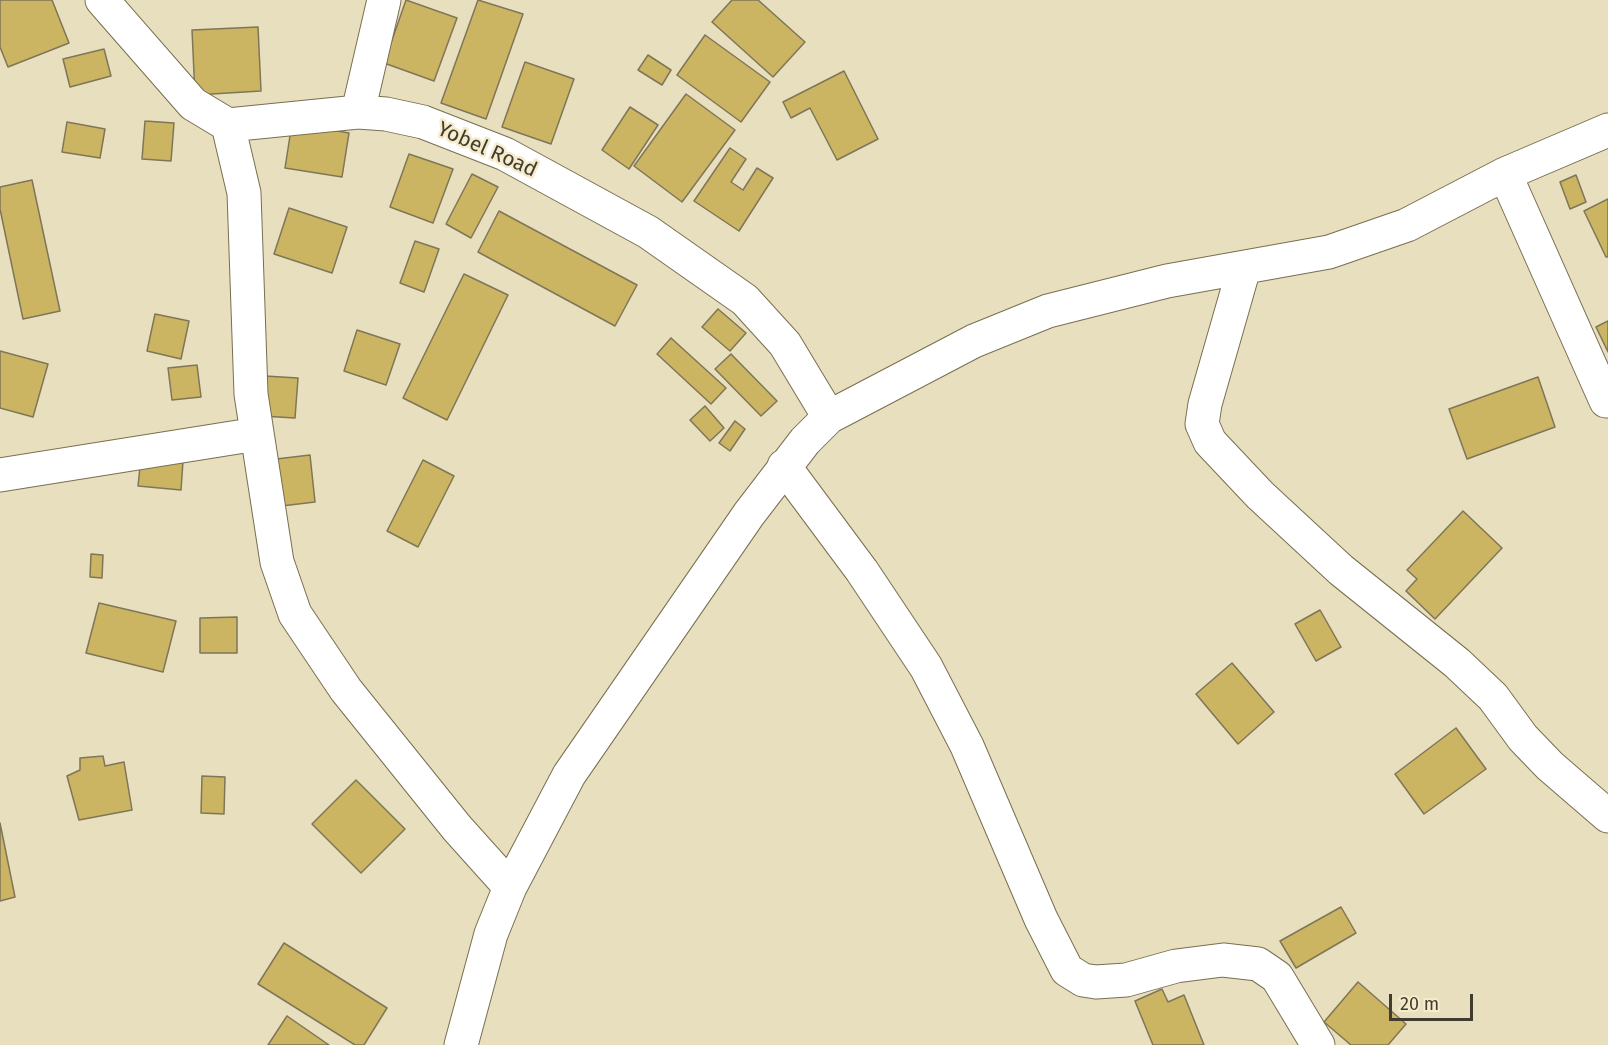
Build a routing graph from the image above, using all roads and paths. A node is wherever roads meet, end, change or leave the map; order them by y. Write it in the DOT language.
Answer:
graph roads {
  1 [pos="102,0"];
  2 [pos="384,0"];
  3 [pos="358,112"];
  4 [pos="228,125"];
  5 [pos="1608,130"];
  6 [pos="1505,174"];
  7 [pos="1244,268"];
  8 [pos="1606,401"];
  9 [pos="829,417"];
  10 [pos="257,434"];
  11 [pos="784,466"];
  12 [pos="0,475"];
  13 [pos="1608,816"];
  14 [pos="510,887"];
  15 [pos="461,1045"];
  16 [pos="1318,1045"];
  1 -- 4 [label="street"];
  2 -- 3 [label="street"];
  3 -- 4 [label="street, Yobel Road"];
  3 -- 9 [label="street, Yobel Road"];
  4 -- 10 [label="street"];
  5 -- 6 [label="street"];
  6 -- 7 [label="street"];
  6 -- 8 [label="street"];
  7 -- 9 [label="street"];
  7 -- 13 [label="street"];
  9 -- 11 [label="street"];
  10 -- 12 [label="street"];
  10 -- 14 [label="street"];
  11 -- 14 [label="street"];
  11 -- 16 [label="street"];
  14 -- 15 [label="street"];
}
